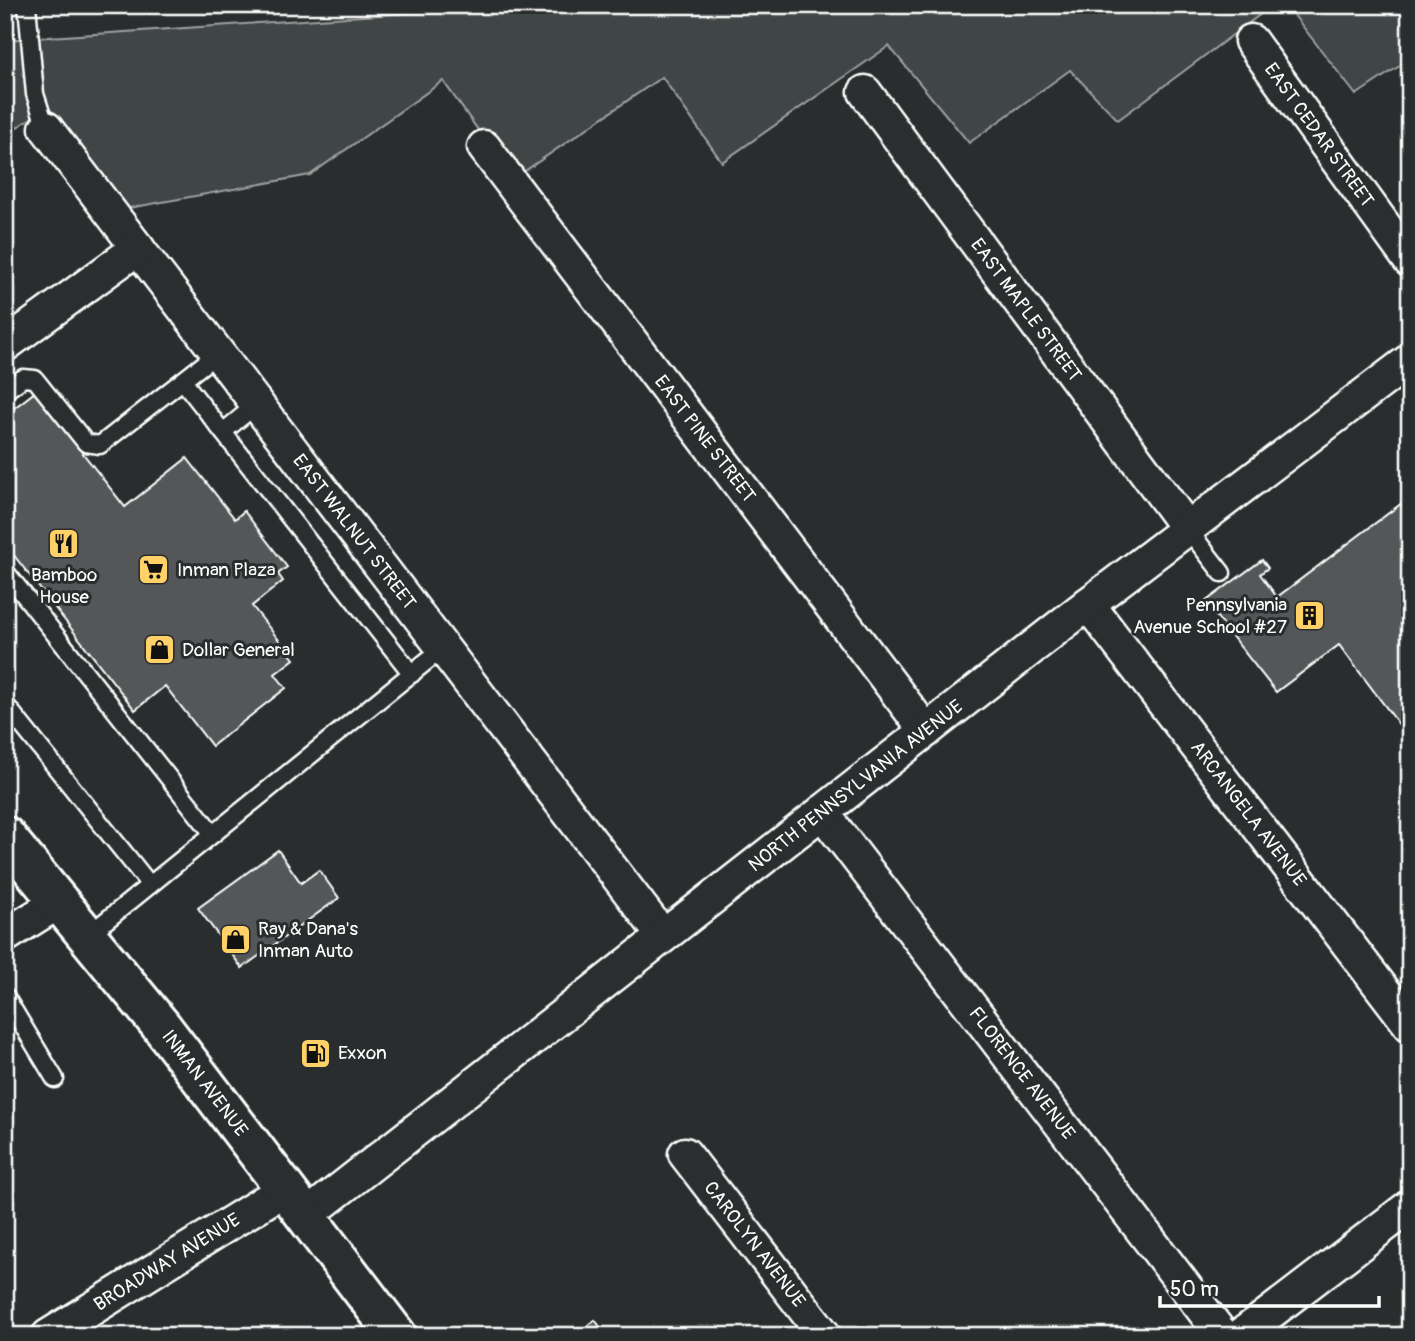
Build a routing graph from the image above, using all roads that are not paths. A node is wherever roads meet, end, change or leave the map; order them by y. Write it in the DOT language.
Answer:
graph roads {
  1 [pos="27,5"];
  2 [pos="1251,41"];
  3 [pos="865,92"];
  4 [pos="46,128"];
  5 [pos="484,147"];
  6 [pos="138,248"];
  7 [pos="1410,261"];
  8 [pos="5,345"];
  9 [pos="218,353"];
  10 [pos="1410,360"];
  11 [pos="183,381"];
  12 [pos="5,391"];
  13 [pos="257,404"];
  14 [pos="223,432"];
  15 [pos="1187,528"];
  16 [pos="5,570"];
  17 [pos="1222,573"];
  18 [pos="1088,604"];
  19 [pos="443,648"];
  20 [pos="412,674"];
  21 [pos="5,704"];
  22 [pos="926,731"];
  23 [pos="822,812"];
  24 [pos="214,834"];
  25 [pos="5,836"];
  26 [pos="150,885"];
  27 [pos="59,902"];
  28 [pos="5,936"];
  29 [pos="87,936"];
  30 [pos="663,936"];
  31 [pos="5,996"];
  32 [pos="1410,1026"];
  33 [pos="55,1079"];
  34 [pos="685,1154"];
  35 [pos="296,1203"];
  36 [pos="1410,1206"];
  37 [pos="48,1336"];
  38 [pos="397,1336"];
  39 [pos="825,1336"];
  40 [pos="1223,1336"];
  41 [pos="1240,1336"];
  1 -- 4 [label="lane"];
  2 -- 7 [label="street, EAST CEDAR STREET"];
  3 -- 15 [label="street, EAST MAPLE STREET"];
  4 -- 6 [label="street, EAST WALNUT STREET"];
  5 -- 22 [label="street, EAST PINE STREET"];
  6 -- 8 [label="street"];
  6 -- 9 [label="street, EAST WALNUT STREET"];
  9 -- 11 [label="lane"];
  9 -- 13 [label="street, EAST WALNUT STREET"];
  10 -- 15 [label="street, NORTH PENNSYLVANIA AVENUE"];
  11 -- 12 [label="lane"];
  11 -- 14 [label="lane"];
  13 -- 14 [label="lane"];
  13 -- 19 [label="street, EAST WALNUT STREET"];
  14 -- 20 [label="lane"];
  15 -- 17 [label="lane"];
  15 -- 18 [label="street, NORTH PENNSYLVANIA AVENUE"];
  16 -- 24 [label="lane"];
  18 -- 22 [label="street, NORTH PENNSYLVANIA AVENUE"];
  18 -- 32 [label="street, ARCANGELA AVENUE"];
  19 -- 20 [label="lane"];
  19 -- 30 [label="street, EAST WALNUT STREET"];
  20 -- 24 [label="lane"];
  21 -- 26 [label="lane"];
  22 -- 23 [label="street, NORTH PENNSYLVANIA AVENUE"];
  23 -- 30 [label="street, NORTH PENNSYLVANIA AVENUE"];
  23 -- 40 [label="street, FLORENCE AVENUE"];
  24 -- 26 [label="lane"];
  25 -- 27 [label="main road, INMAN AVENUE"];
  26 -- 29 [label="lane"];
  27 -- 28 [label="street"];
  27 -- 29 [label="main road, INMAN AVENUE"];
  29 -- 35 [label="main road, INMAN AVENUE"];
  30 -- 35 [label="street, NORTH PENNSYLVANIA AVENUE"];
  31 -- 33 [label="lane"];
  34 -- 39 [label="street, CAROLYN AVENUE"];
  35 -- 37 [label="street, BROADWAY AVENUE"];
  35 -- 38 [label="main road, INMAN AVENUE"];
  36 -- 41 [label="street"];
}
